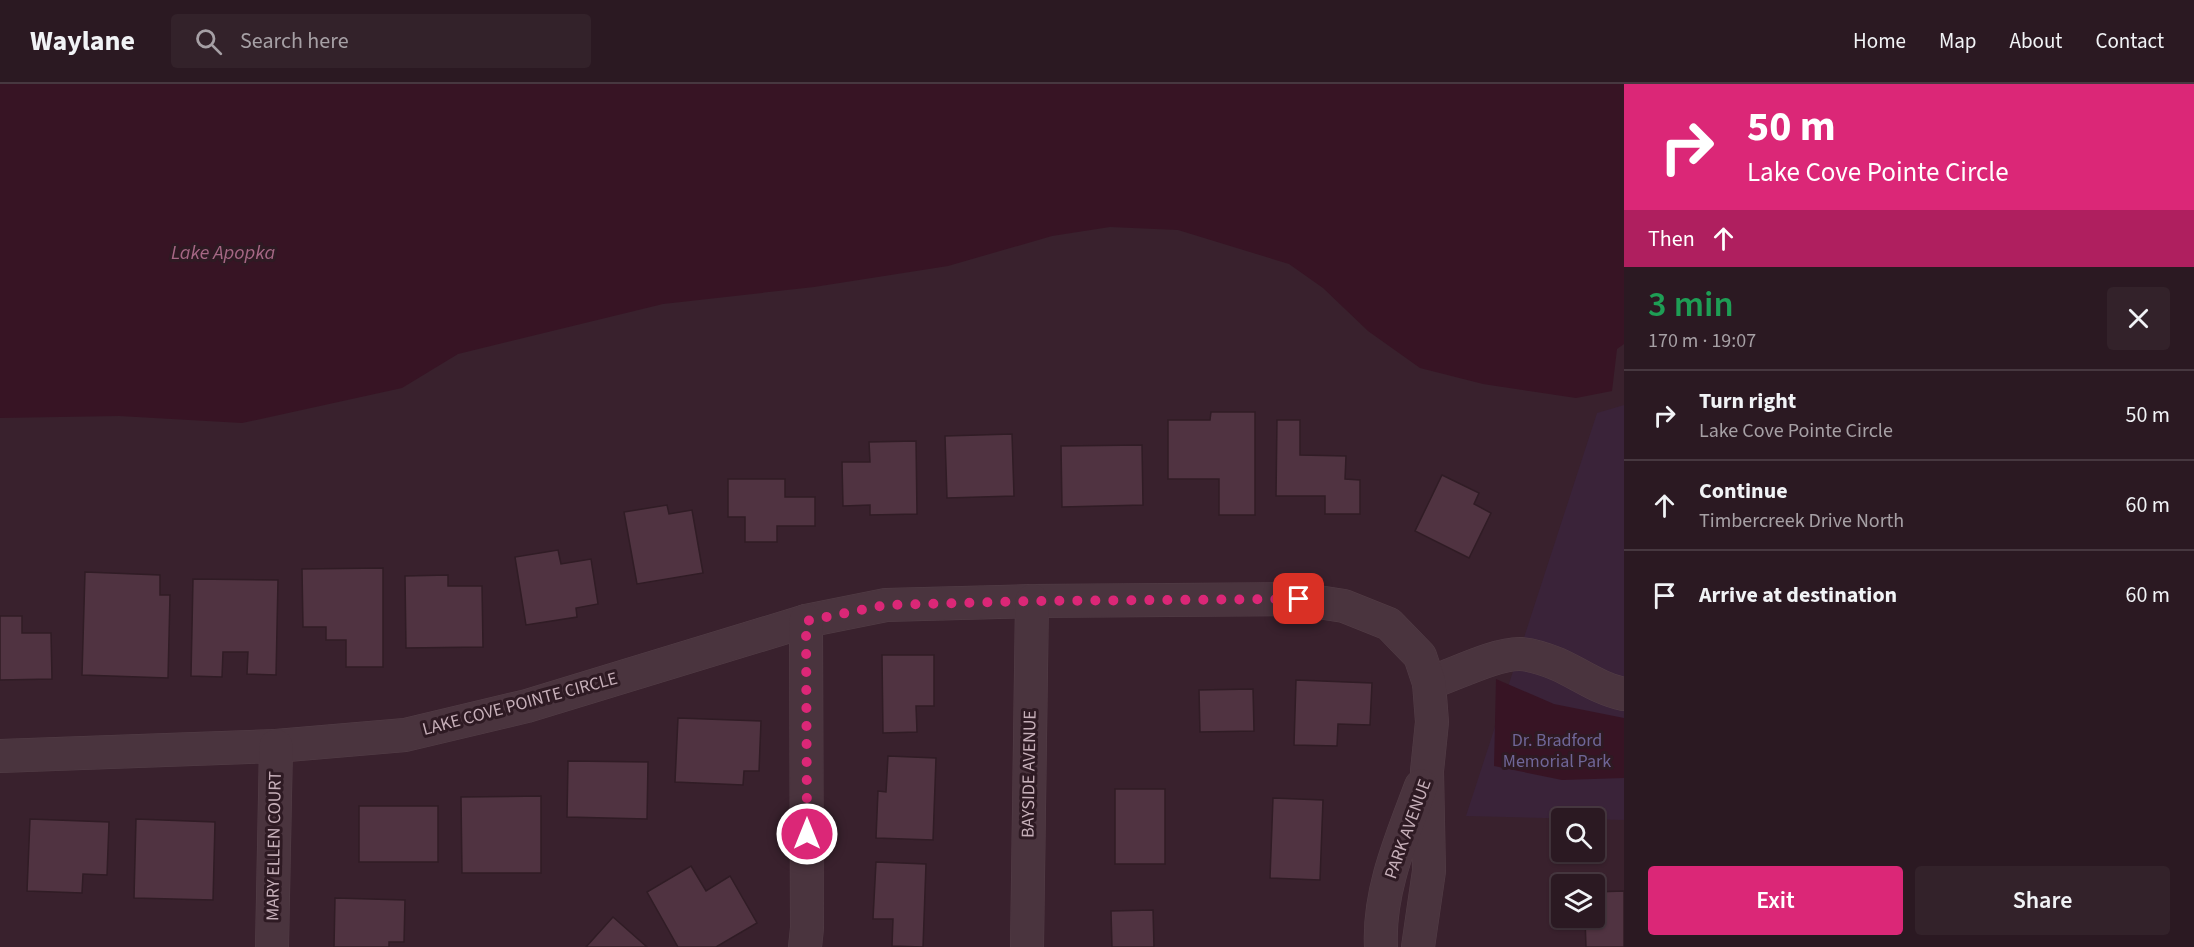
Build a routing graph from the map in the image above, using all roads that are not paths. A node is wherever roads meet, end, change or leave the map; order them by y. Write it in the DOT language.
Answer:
graph roads {
  1 [pos="1032,601"];
  2 [pos="806,621"];
  3 [pos="1429,683"];
  4 [pos="1624,694"];
  5 [pos="276,746"];
  6 [pos="0,756"];
  7 [pos="1427,771"];
  8 [pos="272,947"];
  9 [pos="806,947"];
  10 [pos="1027,947"];
  11 [pos="1381,947"];
  12 [pos="1418,947"];
  1 -- 2 [label="street, LAKE COVE POINTE CIRCLE"];
  1 -- 3 [label="street, LAKE COVE POINTE CIRCLE"];
  1 -- 10 [label="street, BAYSIDE AVENUE"];
  2 -- 5 [label="street, LAKE COVE POINTE CIRCLE"];
  2 -- 9 [label="street"];
  3 -- 4 [label="street"];
  3 -- 7 [label="street, LAKE COVE POINTE CIRCLE"];
  5 -- 6 [label="street, LAKE COVE POINTE CIRCLE"];
  5 -- 8 [label="street, MARY ELLEN COURT"];
  7 -- 11 [label="street, PARK AVENUE"];
  7 -- 12 [label="street, PARK AVENUE"];
}
